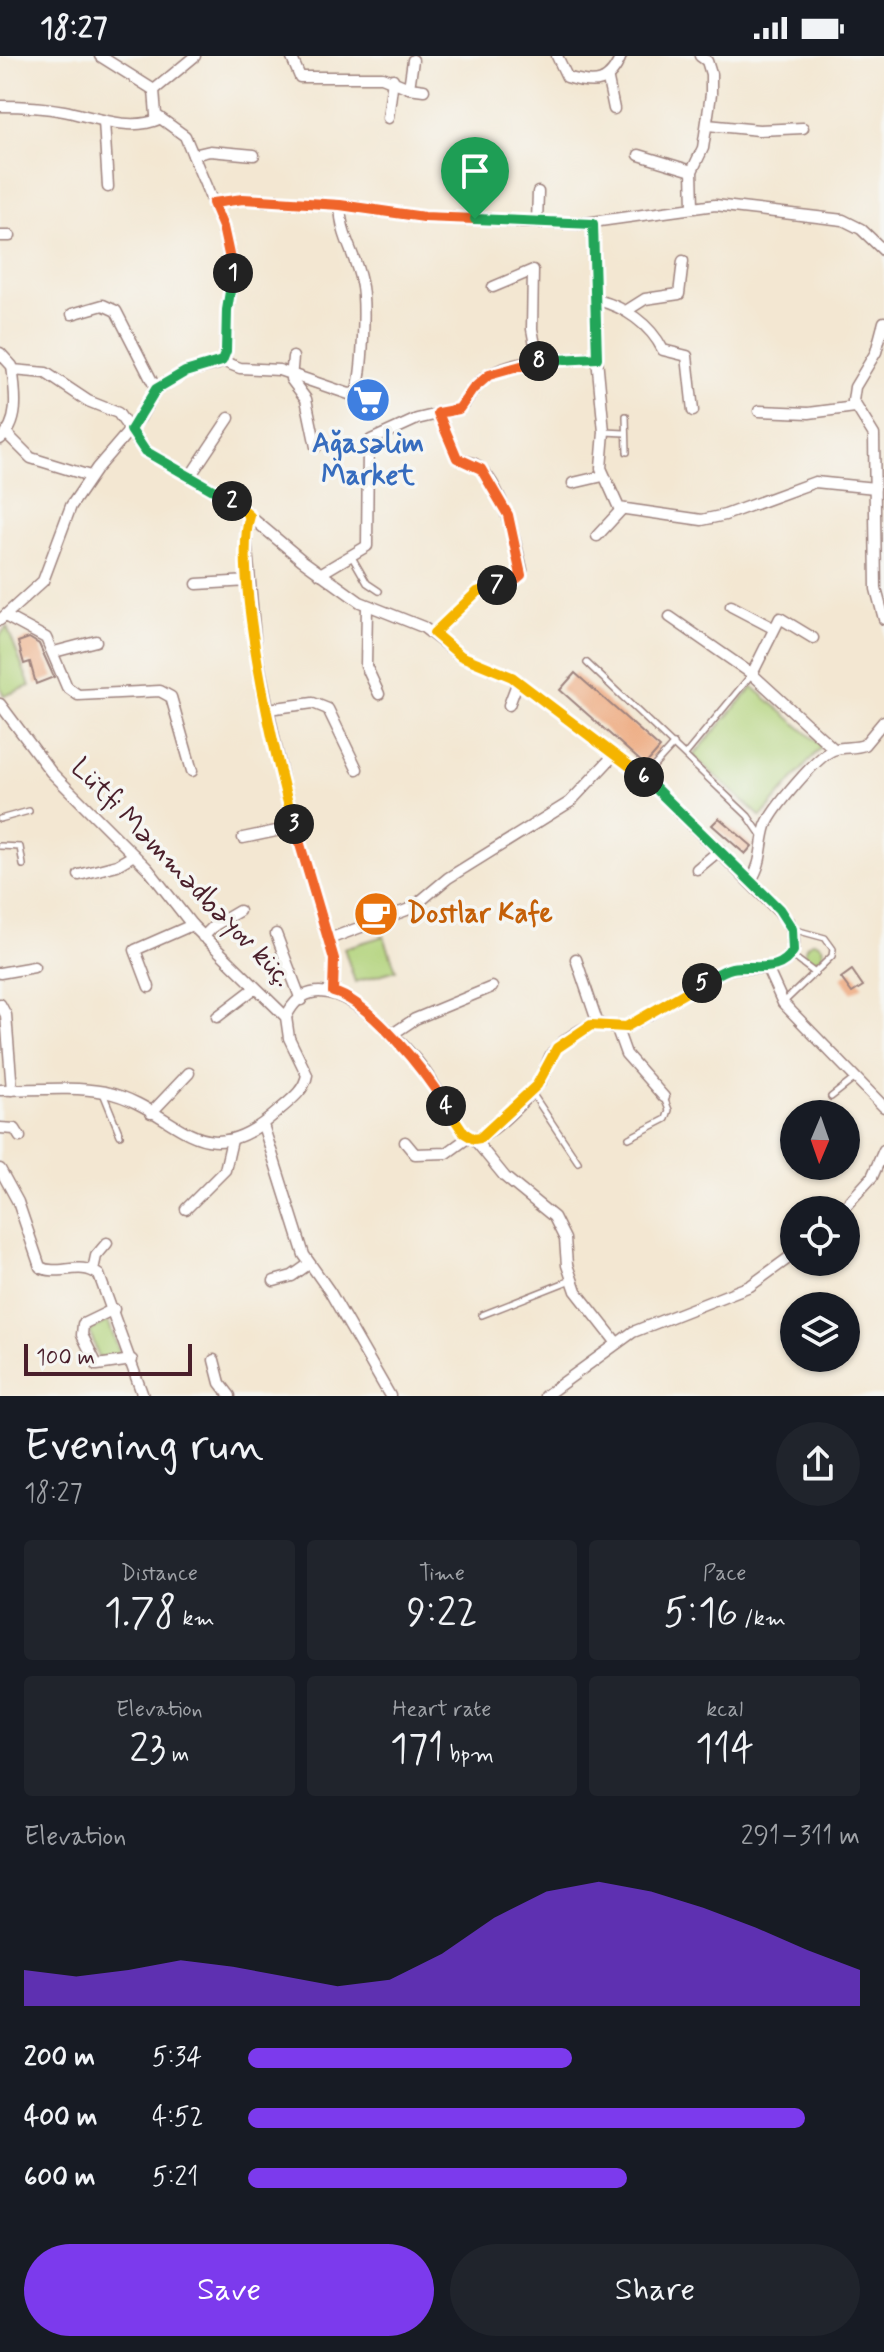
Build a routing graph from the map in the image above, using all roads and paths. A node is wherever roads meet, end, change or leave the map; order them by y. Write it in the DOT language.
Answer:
graph roads {
  1 [pos="100,56"];
  2 [pos="195,56"];
  3 [pos="291,56"];
  4 [pos="557,56"];
  5 [pos="621,56"];
  6 [pos="707,58"];
  7 [pos="413,60"];
  8 [pos="393,79"];
  9 [pos="608,80"];
  10 [pos="409,88"];
  11 [pos="154,90"];
  12 [pos="424,90"];
  13 [pos="0,106"];
  14 [pos="614,109"];
  15 [pos="388,118"];
  16 [pos="159,119"];
  17 [pos="104,121"];
  18 [pos="707,125"];
  19 [pos="803,128"];
  20 [pos="193,155"];
  21 [pos="254,155"];
  22 [pos="639,155"];
  23 [pos="476,166"];
  24 [pos="692,171"];
  25 [pos="108,187"];
  26 [pos="538,192"];
  27 [pos="213,203"];
  28 [pos="340,205"];
  29 [pos="693,206"];
  30 [pos="475,219"];
  31 [pos="537,222"];
  32 [pos="593,224"];
  33 [pos="884,251"];
  34 [pos="683,261"];
  35 [pos="493,287"];
  36 [pos="597,300"];
  37 [pos="626,311"];
  38 [pos="72,314"];
  39 [pos="884,322"];
  40 [pos="0,353"];
  41 [pos="293,357"];
  42 [pos="597,358"];
  43 [pos="222,361"];
  44 [pos="538,361"];
  45 [pos="13,370"];
  46 [pos="290,374"];
  47 [pos="156,389"];
  48 [pos="855,407"];
  49 [pos="693,411"];
  50 [pos="759,411"];
  51 [pos="438,413"];
  52 [pos="626,416"];
  53 [pos="229,418"];
  54 [pos="131,430"];
  55 [pos="604,432"];
  56 [pos="625,433"];
  57 [pos="4,436"];
  58 [pos="316,447"];
  59 [pos="627,452"];
  60 [pos="191,475"];
  61 [pos="90,476"];
  62 [pos="603,476"];
  63 [pos="573,483"];
  64 [pos="875,488"];
  65 [pos="621,510"];
  66 [pos="250,516"];
  67 [pos="597,536"];
  68 [pos="352,557"];
  69 [pos="320,574"];
  70 [pos="249,581"];
  71 [pos="197,584"];
  72 [pos="379,591"];
  73 [pos="367,606"];
  74 [pos="731,606"];
  75 [pos="670,617"];
  76 [pos="2,618"];
  77 [pos="884,619"];
  78 [pos="773,628"];
  79 [pos="434,633"];
  80 [pos="813,638"];
  81 [pos="96,641"];
  82 [pos="54,652"];
  83 [pos="587,663"];
  84 [pos="752,674"];
  85 [pos="518,681"];
  86 [pos="379,694"];
  87 [pos="0,704"];
  88 [pos="509,705"];
  89 [pos="268,709"];
  90 [pos="884,721"];
  91 [pos="674,744"];
  92 [pos="834,749"];
  93 [pos="615,754"];
  94 [pos="685,755"];
  95 [pos="357,769"];
  96 [pos="192,771"];
  97 [pos="644,777"];
  98 [pos="29,811"];
  99 [pos="0,819"];
  100 [pos="295,827"];
  101 [pos="243,838"];
  102 [pos="763,840"];
  103 [pos="0,846"];
  104 [pos="720,850"];
  105 [pos="134,855"];
  106 [pos="23,865"];
  107 [pos="697,869"];
  108 [pos="79,875"];
  109 [pos="751,880"];
  110 [pos="239,911"];
  111 [pos="192,925"];
  112 [pos="792,929"];
  113 [pos="276,934"];
  114 [pos="203,937"];
  115 [pos="329,939"];
  116 [pos="791,955"];
  117 [pos="576,959"];
  118 [pos="34,967"];
  119 [pos="767,968"];
  120 [pos="0,973"];
  121 [pos="815,973"];
  122 [pos="149,987"];
  123 [pos="492,987"];
  124 [pos="255,988"];
  125 [pos="333,992"];
  126 [pos="301,1000"];
  127 [pos="783,1003"];
  128 [pos="0,1004"];
  129 [pos="217,1017"];
  130 [pos="286,1017"];
  131 [pos="598,1024"];
  132 [pos="617,1029"];
  133 [pos="391,1035"];
  134 [pos="189,1073"];
  135 [pos="855,1078"];
  136 [pos="0,1090"];
  137 [pos="12,1090"];
  138 [pos="103,1092"];
  139 [pos="531,1092"];
  140 [pos="664,1097"];
  141 [pos="831,1097"];
  142 [pos="884,1107"];
  143 [pos="151,1113"];
  144 [pos="263,1125"];
  145 [pos="0,1128"];
  146 [pos="120,1135"];
  147 [pos="20,1137"];
  148 [pos="471,1138"];
  149 [pos="629,1138"];
  150 [pos="232,1140"];
  151 [pos="405,1142"];
  152 [pos="884,1150"];
  153 [pos="578,1162"];
  154 [pos="0,1169"];
  155 [pos="855,1196"];
  156 [pos="186,1209"];
  157 [pos="107,1243"];
  158 [pos="309,1264"];
  159 [pos="780,1264"];
  160 [pos="93,1270"];
  161 [pos="571,1280"];
  162 [pos="274,1281"];
  163 [pos="114,1309"];
  164 [pos="482,1315"];
  165 [pos="616,1342"];
  166 [pos="132,1360"];
  167 [pos="214,1360"];
  168 [pos="143,1396"];
  169 [pos="230,1396"];
  170 [pos="390,1396"];
  171 [pos="545,1396"];
  1 -- 11 [label="street"];
  2 -- 11 [label="street"];
  3 -- 8 [label="street"];
  4 -- 9 [label="street"];
  5 -- 9 [label="street"];
  6 -- 18 [label="street"];
  7 -- 10 [label="street"];
  8 -- 10 [label="street"];
  8 -- 15 [label="street"];
  9 -- 14 [label="street"];
  10 -- 12 [label="street"];
  11 -- 16 [label="street"];
  13 -- 17 [label="street"];
  16 -- 17 [label="street"];
  16 -- 20 [label="street"];
  17 -- 25 [label="street"];
  18 -- 19 [label="street"];
  18 -- 24 [label="street"];
  20 -- 21 [label="street"];
  20 -- 27 [label="street"];
  22 -- 24 [label="street"];
  23 -- 30 [label="street"];
  24 -- 29 [label="street"];
  26 -- 31 [label="street"];
  27 -- 28 [label="street"];
  27 -- 43 [label="street"];
  28 -- 30 [label="street"];
  28 -- 46 [label="street"];
  29 -- 32 [label="street"];
  29 -- 33 [label="street"];
  30 -- 31 [label="street"];
  31 -- 32 [label="street"];
  32 -- 36 [label="street"];
  34 -- 37 [label="street"];
  35 -- 44 [label="street"];
  36 -- 37 [label="street"];
  36 -- 42 [label="street"];
  37 -- 49 [label="street"];
  38 -- 47 [label="street"];
  39 -- 48 [label="street"];
  40 -- 45 [label="street"];
  41 -- 46 [label="street"];
  42 -- 44 [label="street"];
  42 -- 55 [label="street"];
  43 -- 46 [label="street"];
  43 -- 47 [label="street"];
  44 -- 51 [label="street"];
  45 -- 54 [label="street"];
  45 -- 57 [label="street"];
  46 -- 58 [label="street"];
  47 -- 54 [label="street"];
  48 -- 50 [label="street"];
  48 -- 64 [label="street"];
  51 -- 68 [label="street"];
  51 -- 79 [label="street"];
  52 -- 56 [label="lane"];
  53 -- 60 [label="street"];
  54 -- 60 [label="street"];
  54 -- 61 [label="street"];
  55 -- 56 [label="lane"];
  55 -- 62 [label="street"];
  56 -- 59 [label="lane"];
  57 -- 61 [label="street"];
  60 -- 66 [label="street"];
  61 -- 76 [label="street"];
  62 -- 63 [label="street"];
  62 -- 65 [label="street"];
  64 -- 65 [label="street"];
  64 -- 77 [label="street"];
  65 -- 67 [label="street"];
  66 -- 69 [label="street"];
  66 -- 70 [label="street"];
  68 -- 69 [label="street"];
  68 -- 72 [label="lane"];
  69 -- 73 [label="street"];
  70 -- 71 [label="street"];
  70 -- 89 [label="street"];
  73 -- 79 [label="street"];
  73 -- 86 [label="street"];
  74 -- 78 [label="street"];
  75 -- 84 [label="street"];
  76 -- 82 [label="street"];
  78 -- 80 [label="street"];
  78 -- 84 [label="street"];
  79 -- 85 [label="street"];
  81 -- 82 [label="street"];
  82 -- 96 [label="street"];
  83 -- 91 [label="lane"];
  84 -- 92 [label="street"];
  84 -- 94 [label="lane"];
  85 -- 88 [label="street"];
  85 -- 93 [label="street"];
  87 -- 105 [label="street, Lütfi Məmmədbəyov küç."];
  89 -- 95 [label="street"];
  89 -- 100 [label="street"];
  90 -- 92 [label="street"];
  91 -- 94 [label="lane"];
  91 -- 97 [label="lane"];
  92 -- 102 [label="street"];
  93 -- 97 [label="street"];
  93 -- 115 [label="street"];
  94 -- 102 [label="lane"];
  97 -- 104 [label="street"];
  98 -- 99 [label="lane"];
  100 -- 101 [label="street"];
  100 -- 115 [label="street"];
  102 -- 109 [label="street"];
  103 -- 106 [label="lane"];
  104 -- 107 [label="street"];
  104 -- 109 [label="street"];
  105 -- 108 [label="street"];
  105 -- 111 [label="street, Lütfi Məmmədbəyov küç."];
  109 -- 112 [label="street"];
  110 -- 114 [label="street"];
  111 -- 114 [label="street, Lütfi Məmmədbəyov küç."];
  111 -- 122 [label="street"];
  112 -- 116 [label="street"];
  112 -- 121 [label="lane"];
  113 -- 126 [label="street"];
  114 -- 124 [label="street, Lütfi Məmmədbəyov küç."];
  115 -- 125 [label="street"];
  116 -- 119 [label="street"];
  116 -- 121 [label="lane"];
  117 -- 131 [label="street"];
  118 -- 120 [label="street"];
  119 -- 127 [label="street"];
  119 -- 132 [label="street"];
  121 -- 127 [label="lane"];
  123 -- 133 [label="street"];
  124 -- 129 [label="street"];
  124 -- 130 [label="street, Lütfi Məmmədbəyov küç."];
  125 -- 126 [label="street"];
  125 -- 133 [label="street"];
  126 -- 130 [label="street"];
  127 -- 135 [label="street"];
  128 -- 137 [label="street"];
  130 -- 144 [label="street, Lütfi Məmmədbəyov küç."];
  131 -- 132 [label="street"];
  131 -- 139 [label="street"];
  132 -- 140 [label="street"];
  133 -- 148 [label="street"];
  134 -- 143 [label="street"];
  135 -- 141 [label="lane"];
  135 -- 142 [label="street"];
  136 -- 137 [label="street"];
  137 -- 138 [label="street"];
  138 -- 143 [label="street"];
  138 -- 146 [label="lane"];
  139 -- 148 [label="street"];
  139 -- 153 [label="lane"];
  140 -- 149 [label="lane"];
  143 -- 150 [label="street"];
  144 -- 150 [label="street, Lütfi Məmmədbəyov küç."];
  144 -- 158 [label="street"];
  145 -- 147 [label="street"];
  148 -- 151 [label="street"];
  148 -- 161 [label="street"];
  150 -- 156 [label="street"];
  152 -- 155 [label="street"];
  154 -- 160 [label="street"];
  157 -- 160 [label="street"];
  158 -- 162 [label="street"];
  158 -- 170 [label="street"];
  159 -- 165 [label="street"];
  160 -- 163 [label="street"];
  161 -- 164 [label="lane"];
  161 -- 165 [label="street"];
  163 -- 166 [label="street"];
  163 -- 166 [label="street"];
  165 -- 171 [label="street"];
  166 -- 168 [label="street"];
  167 -- 169 [label="street"];
}
